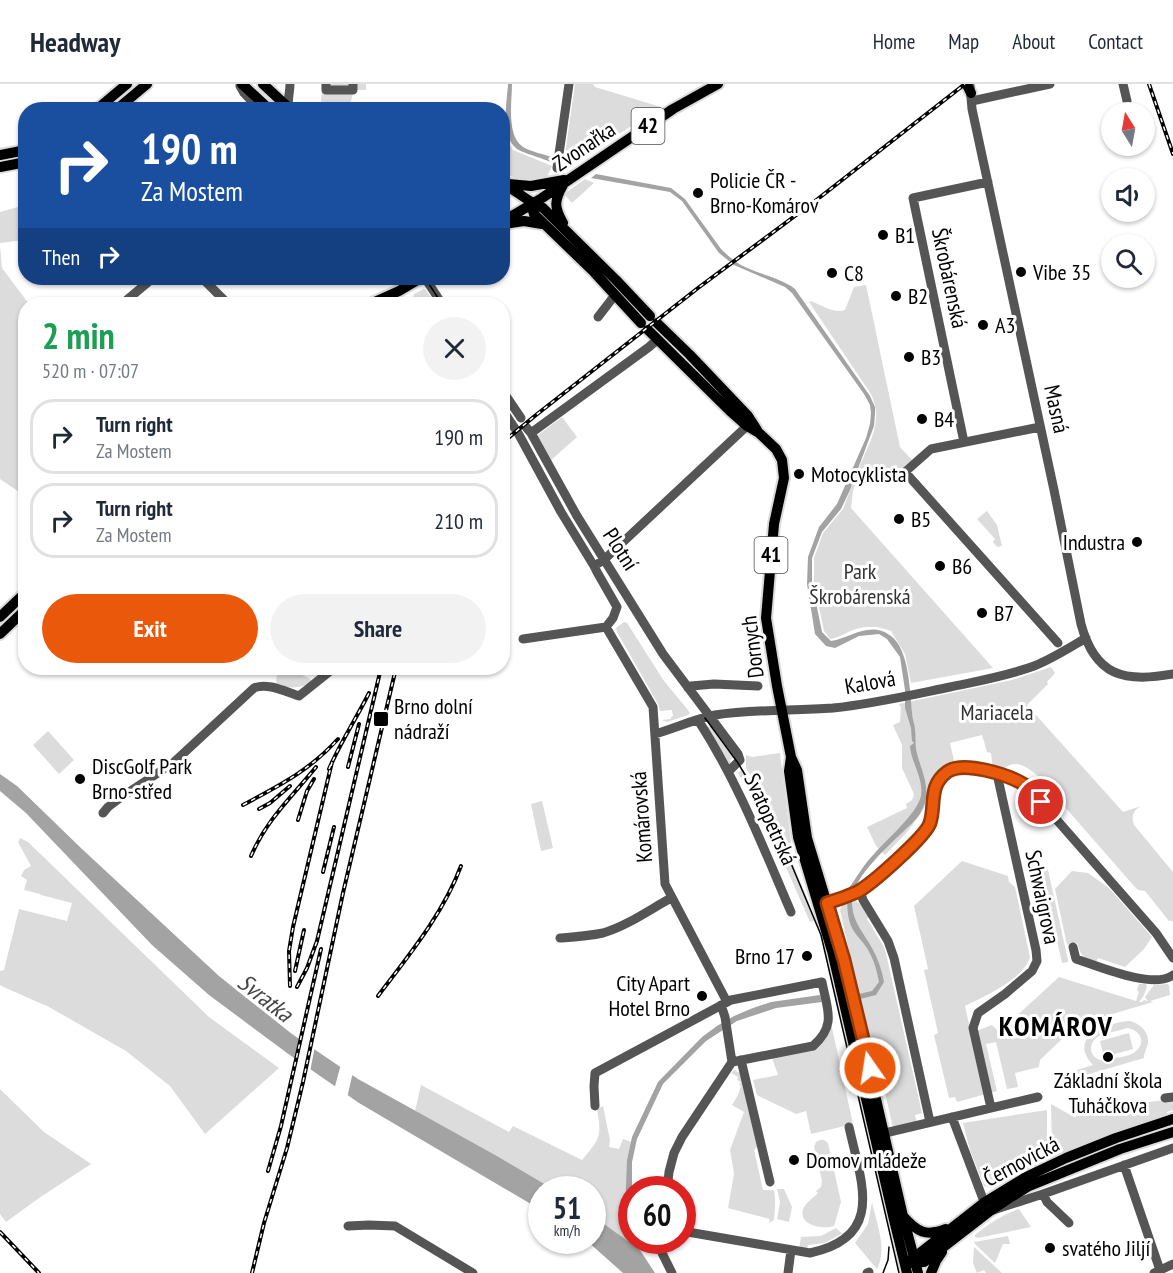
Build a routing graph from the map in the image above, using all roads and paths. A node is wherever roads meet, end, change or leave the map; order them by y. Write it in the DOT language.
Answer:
graph roads {
  1 [pos="127,84"];
  2 [pos="147,84"];
  3 [pos="240,84"];
  4 [pos="263,84"];
  5 [pos="290,84"];
  6 [pos="326,84"];
  7 [pos="353,84"];
  8 [pos="569,84"];
  9 [pos="718,84"];
  10 [pos="1050,84"];
  11 [pos="1123,84"];
  12 [pos="970,91"];
  13 [pos="1127,101"];
  14 [pos="106,102"];
  15 [pos="126,102"];
  16 [pos="252,102"];
  17 [pos="261,102"];
  18 [pos="282,102"];
  19 [pos="288,102"];
  20 [pos="18,152"];
  21 [pos="0,155"];
  22 [pos="18,164"];
  23 [pos="0,168"];
  24 [pos="557,168"];
  25 [pos="567,180"];
  26 [pos="988,182"];
  27 [pos="510,184"];
  28 [pos="510,188"];
  29 [pos="531,204"];
  30 [pos="510,218"];
  31 [pos="510,222"];
  32 [pos="548,227"];
  33 [pos="566,230"];
  34 [pos="145,285"];
  35 [pos="209,285"];
  36 [pos="403,285"];
  37 [pos="410,285"];
  38 [pos="399,291"];
  39 [pos="615,295"];
  40 [pos="130,297"];
  41 [pos="221,297"];
  42 [pos="386,297"];
  43 [pos="598,316"];
  44 [pos="649,323"];
  45 [pos="657,340"];
  46 [pos="510,402"];
  47 [pos="520,418"];
  48 [pos="510,420"];
  49 [pos="747,426"];
  50 [pos="1040,427"];
  51 [pos="759,433"];
  52 [pos="964,442"];
  53 [pos="604,560"];
  54 [pos="594,566"];
  55 [pos="18,600"];
  56 [pos="0,617"];
  57 [pos="18,617"];
  58 [pos="606,627"];
  59 [pos="0,634"];
  60 [pos="1086,638"];
  61 [pos="523,639"];
  62 [pos="1058,643"];
  63 [pos="1173,674"];
  64 [pos="325,675"];
  65 [pos="758,686"];
  66 [pos="688,688"];
  67 [pos="782,710"];
  68 [pos="709,716"];
  69 [pos="698,720"];
  70 [pos="655,734"];
  71 [pos="791,757"];
  72 [pos="729,771"];
  73 [pos="997,774"];
  74 [pos="104,813"];
  75 [pos="814,862"];
  76 [pos="859,891"];
  77 [pos="671,898"];
  78 [pos="823,905"];
  79 [pos="791,912"];
  80 [pos="560,938"];
  81 [pos="1073,947"];
  82 [pos="1173,958"];
  83 [pos="1173,975"];
  84 [pos="724,1004"];
  85 [pos="736,1061"];
  86 [pos="1038,1097"];
  87 [pos="595,1106"];
  88 [pos="991,1108"];
  89 [pos="952,1118"];
  90 [pos="1173,1119"];
  91 [pos="930,1122"];
  92 [pos="849,1127"];
  93 [pos="1173,1132"];
  94 [pos="885,1133"];
  95 [pos="1173,1148"];
  96 [pos="1124,1165"];
  97 [pos="669,1176"];
  98 [pos="770,1182"];
  99 [pos="1043,1194"];
  100 [pos="988,1207"];
  101 [pos="903,1216"];
  102 [pos="1069,1223"];
  103 [pos="348,1226"];
  104 [pos="956,1230"];
  105 [pos="696,1233"];
  106 [pos="791,1250"];
  107 [pos="662,1254"];
  108 [pos="1173,1264"];
  109 [pos="911,1265"];
  110 [pos="1158,1272"];
  111 [pos="473,1273"];
  112 [pos="672,1273"];
  113 [pos="788,1273"];
  114 [pos="931,1273"];
  1 -- 14 [label="main road"];
  2 -- 15 [label="main road"];
  3 -- 16 [label="street"];
  3 -- 17 [label="main road"];
  4 -- 18 [label="main road"];
  5 -- 19 [label="street"];
  6 -- 7 [label="street"];
  8 -- 24 [label="street"];
  9 -- 25 [label="main road, Zvonařka / 42"];
  10 -- 12 [label="street"];
  11 -- 13 [label="street"];
  12 -- 26 [label="street, Masná"];
  20 -- 21 [label="main road"];
  22 -- 23 [label="main road"];
  25 -- 27 [label="main road"];
  25 -- 29 [label="main road, Zvonařka / 42"];
  25 -- 33 [label="main road"];
  26 -- 50 [label="street, Masná"];
  26 -- 52 [label="street, Škrobárenská"];
  28 -- 29 [label="main road, Dornych"];
  29 -- 30 [label="main road, Zvonařka / 42"];
  29 -- 32 [label="main road, Dornych / 41"];
  29 -- 33 [label="main road, Dornych / 41"];
  31 -- 32 [label="main road"];
  32 -- 39 [label="main road, Dornych / 41"];
  33 -- 44 [label="main road, Dornych / 41"];
  34 -- 40 [label="street"];
  35 -- 41 [label="street"];
  36 -- 38 [label="street"];
  37 -- 38 [label="main road"];
  38 -- 42 [label="main road"];
  39 -- 43 [label="street"];
  39 -- 44 [label="main road, Dornych / 41"];
  44 -- 45 [label="main road, Dornych / 41"];
  44 -- 51 [label="main road, Dornych / 41"];
  45 -- 49 [label="main road, Dornych / 41"];
  45 -- 53 [label="street, Plotní"];
  46 -- 47 [label="street"];
  48 -- 54 [label="street, Plotní"];
  49 -- 51 [label="main road, Dornych / 41"];
  49 -- 53 [label="street"];
  50 -- 52 [label="street"];
  50 -- 60 [label="street, Masná"];
  51 -- 67 [label="main road, Dornych / 41"];
  52 -- 62 [label="street"];
  53 -- 54 [label="street"];
  53 -- 66 [label="street, Plotní"];
  54 -- 58 [label="street, Plotní"];
  55 -- 56 [label="main road"];
  57 -- 59 [label="main road"];
  58 -- 61 [label="street"];
  58 -- 70 [label="street, Komárovská"];
  60 -- 63 [label="street, Masná"];
  60 -- 67 [label="street, Kalová"];
  64 -- 74 [label="street"];
  65 -- 66 [label="street"];
  66 -- 68 [label="street, Svatopetrská"];
  67 -- 68 [label="street, Kalová"];
  67 -- 71 [label="main road, Dornych / 41"];
  68 -- 69 [label="street, Kalová"];
  68 -- 72 [label="street, Svatopetrská"];
  69 -- 70 [label="street, Kalová"];
  69 -- 72 [label="street"];
  70 -- 77 [label="street, Komárovská"];
  71 -- 75 [label="main road, Dornych / 41"];
  71 -- 78 [label="main road, Svatopetrská / 41"];
  72 -- 79 [label="street, Svatopetrská"];
  73 -- 76 [label="street"];
  73 -- 82 [label="street"];
  73 -- 88 [label="street, Schwaigrova"];
  75 -- 78 [label="main road, Svatopetrská / 41"];
  76 -- 78 [label="street"];
  76 -- 91 [label="street"];
  77 -- 80 [label="street"];
  77 -- 84 [label="street, Komárovská"];
  78 -- 94 [label="main road, Svatopetrská / 41"];
  78 -- 109 [label="main road, Svatopetrská / 41"];
  81 -- 83 [label="street"];
  84 -- 85 [label="street, Komárovská"];
  84 -- 85 [label="street"];
  84 -- 87 [label="street"];
  85 -- 97 [label="street"];
  85 -- 98 [label="street, Komárovská"];
  86 -- 88 [label="street"];
  88 -- 89 [label="street"];
  89 -- 91 [label="street"];
  89 -- 100 [label="street"];
  90 -- 100 [label="main road, Černovická"];
  91 -- 94 [label="street"];
  92 -- 106 [label="street"];
  93 -- 100 [label="main road, Černovická"];
  94 -- 101 [label="main road, Svatopetrská / 41"];
  95 -- 96 [label="street, Černovická"];
  96 -- 99 [label="street, Černovická"];
  96 -- 110 [label="street"];
  99 -- 100 [label="street, Černovická"];
  99 -- 102 [label="street, Černovická"];
  100 -- 104 [label="main road, Černovická"];
  101 -- 104 [label="main road"];
  101 -- 109 [label="main road, Svatopetrská / 41"];
  103 -- 111 [label="street"];
  104 -- 109 [label="main road"];
  104 -- 114 [label="main road"];
  105 -- 106 [label="street"];
  106 -- 113 [label="street"];
  107 -- 112 [label="street"];
  108 -- 110 [label="street"];
}
